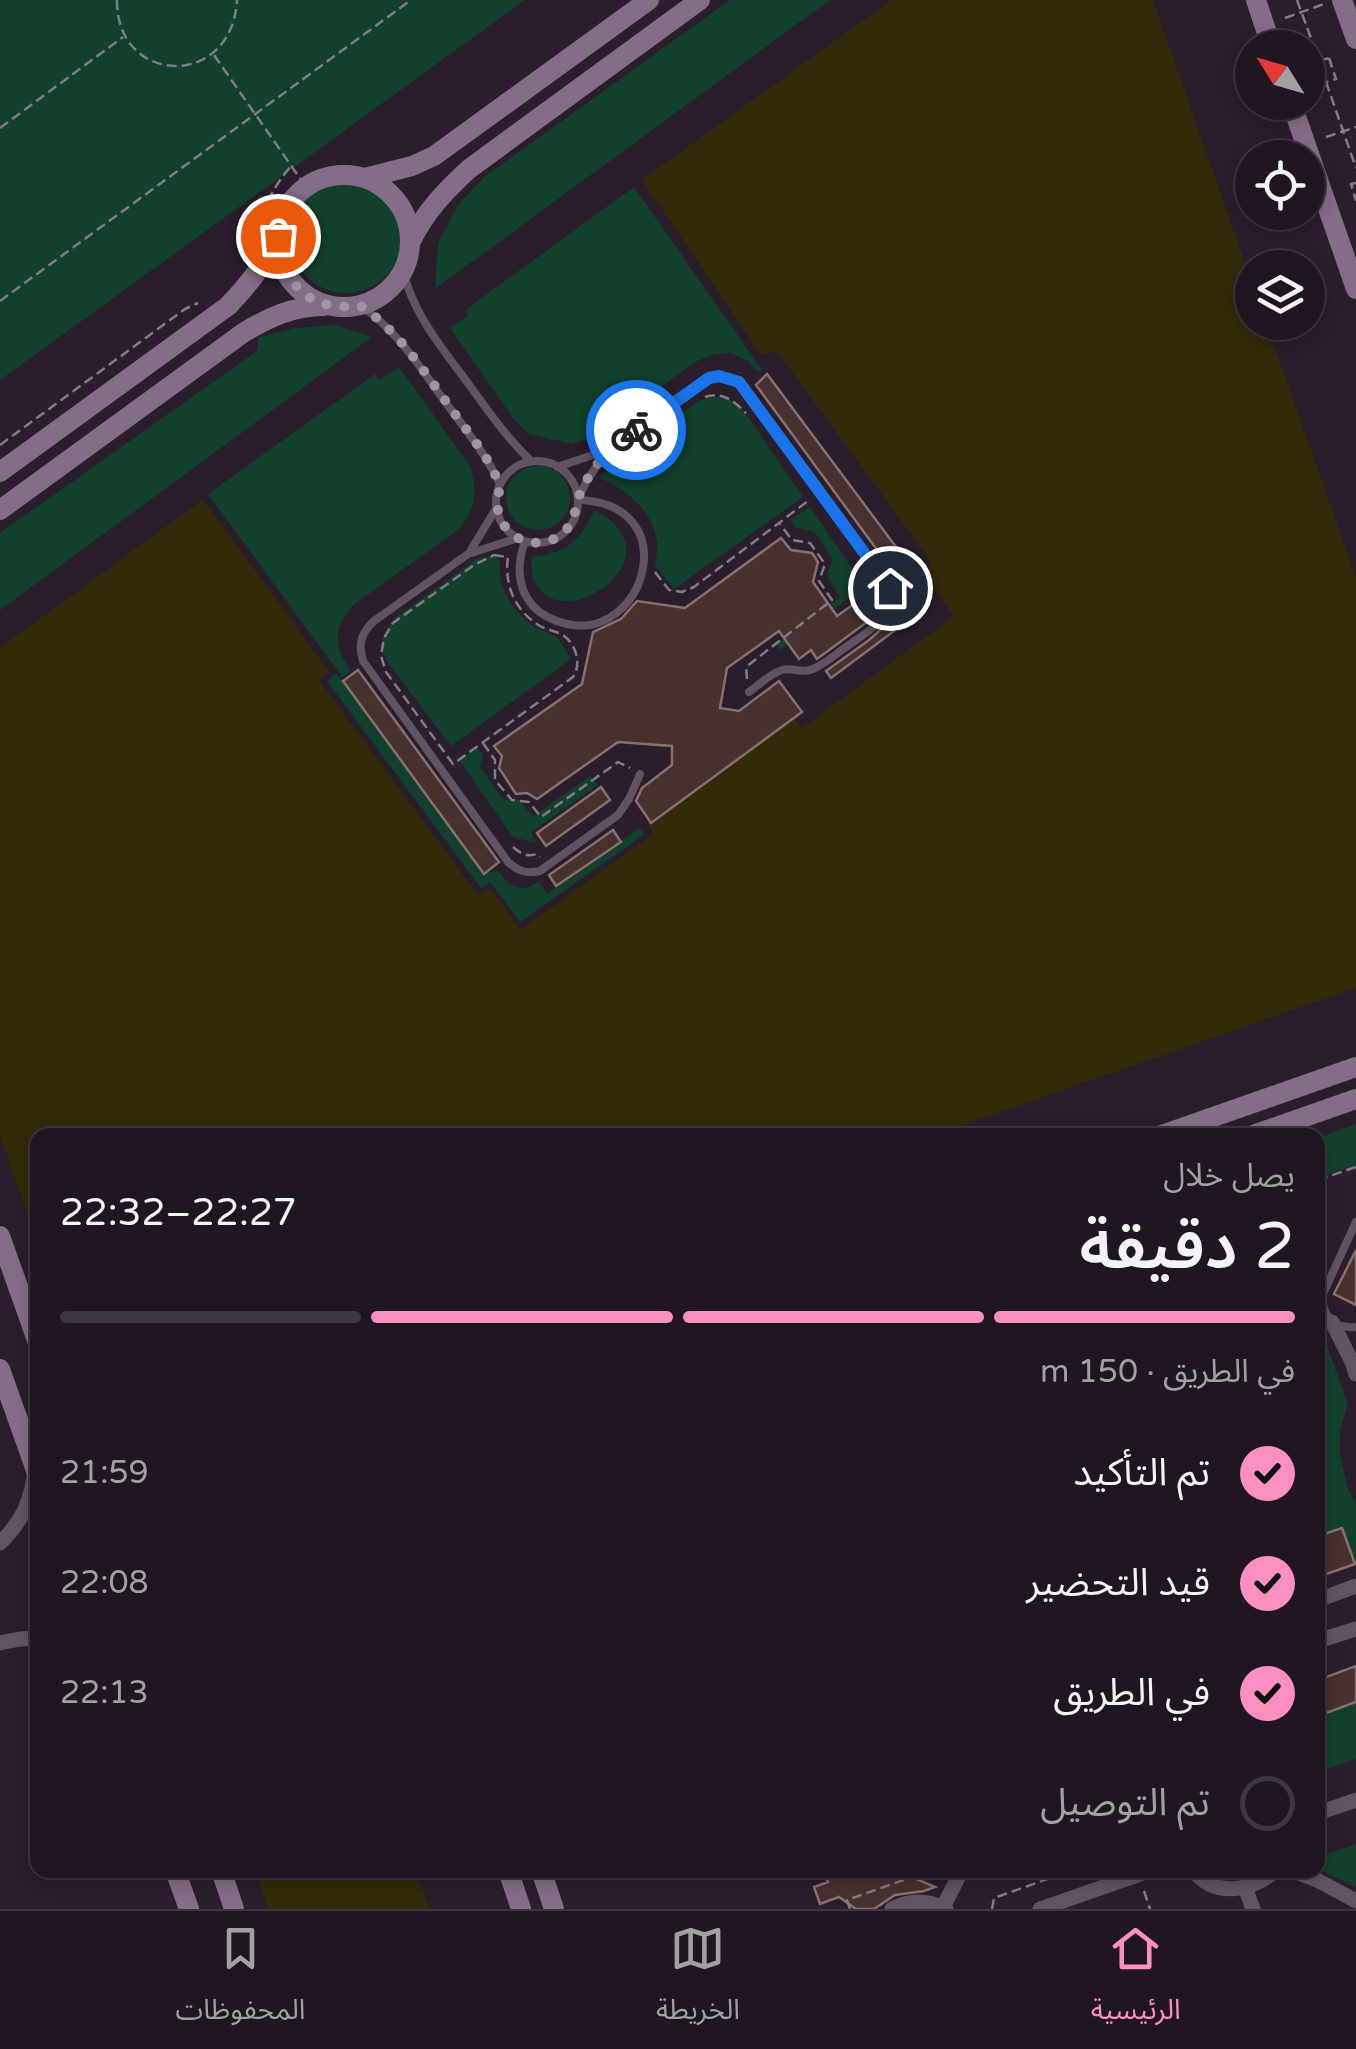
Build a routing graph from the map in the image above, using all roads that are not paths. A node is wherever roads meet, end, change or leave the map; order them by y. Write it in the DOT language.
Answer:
graph roads {
  1 [pos="649,0"];
  2 [pos="700,0"];
  3 [pos="1256,0"];
  4 [pos="1339,0"];
  5 [pos="1266,30"];
  6 [pos="1356,39"];
  7 [pos="1297,120"];
  8 [pos="364,178"];
  9 [pos="282,216"];
  10 [pos="410,243"];
  11 [pos="403,271"];
  12 [pos="1356,289"];
  13 [pos="359,305"];
  14 [pos="331,306"];
  15 [pos="608,450"];
  16 [pos="530,460"];
  17 [pos="558,467"];
  18 [pos="0,472"];
  19 [pos="500,485"];
  20 [pos="578,500"];
  21 [pos="496,507"];
  22 [pos="0,510"];
  23 [pos="521,540"];
  24 [pos="468,554"];
  25 [pos="749,692"];
  26 [pos="640,774"];
  27 [pos="1356,1067"];
  28 [pos="1356,1099"];
  29 [pos="1182,1128"];
  30 [pos="1274,1128"];
  31 [pos="1356,1222"];
  32 [pos="0,1236"];
  33 [pos="1325,1289"];
  34 [pos="1325,1312"];
  35 [pos="30,1320"];
  36 [pos="1332,1322"];
  37 [pos="1356,1327"];
  38 [pos="1356,1341"];
  39 [pos="0,1368"];
  40 [pos="1355,1369"];
  41 [pos="30,1456"];
  42 [pos="30,1499"];
  43 [pos="0,1543"];
  44 [pos="1356,1586"];
  45 [pos="1325,1597"];
  46 [pos="1356,1629"];
  47 [pos="30,1638"];
  48 [pos="1325,1639"];
  49 [pos="0,1643"];
  50 [pos="1356,1800"];
  51 [pos="1325,1811"];
  52 [pos="178,1878"];
  53 [pos="224,1878"];
  54 [pos="511,1878"];
  55 [pos="543,1878"];
  56 [pos="958,1878"];
  57 [pos="1129,1878"];
  58 [pos="1201,1878"];
  59 [pos="1265,1878"];
  60 [pos="1317,1878"];
  61 [pos="1245,1887"];
  62 [pos="1356,1902"];
  63 [pos="945,1908"];
  64 [pos="188,1909"];
  65 [pos="234,1909"];
  66 [pos="521,1909"];
  67 [pos="554,1909"];
  68 [pos="892,1909"];
  69 [pos="1040,1909"];
  70 [pos="1252,1909"];
  1 -- 8 [label="street"];
  2 -- 10 [label="street"];
  3 -- 5 [label="street"];
  4 -- 6 [label="street"];
  7 -- 12 [label="street"];
  8 -- 9 [label="street"];
  8 -- 10 [label="street"];
  9 -- 14 [label="street"];
  9 -- 18 [label="street"];
  10 -- 11 [label="street"];
  11 -- 13 [label="street"];
  11 -- 16 [label="lane"];
  13 -- 14 [label="street"];
  13 -- 19 [label="lane"];
  14 -- 22 [label="street"];
  15 -- 17 [label="lane"];
  15 -- 20 [label="lane"];
  15 -- 25 [label="lane"];
  16 -- 17 [label="lane"];
  16 -- 19 [label="lane"];
  17 -- 20 [label="lane"];
  19 -- 21 [label="lane"];
  20 -- 23 [label="lane"];
  20 -- 23 [label="lane"];
  21 -- 23 [label="lane"];
  21 -- 24 [label="lane"];
  23 -- 24 [label="lane"];
  24 -- 26 [label="lane"];
  27 -- 29 [label="street"];
  28 -- 30 [label="street"];
  31 -- 33 [label="lane"];
  32 -- 35 [label="street"];
  34 -- 36 [label="lane"];
  36 -- 37 [label="lane"];
  36 -- 40 [label="street"];
  38 -- 40 [label="street"];
  39 -- 41 [label="street"];
  42 -- 43 [label="street"];
  44 -- 45 [label="street"];
  46 -- 48 [label="street"];
  47 -- 49 [label="street"];
  50 -- 51 [label="street"];
  52 -- 64 [label="street"];
  53 -- 65 [label="street"];
  54 -- 66 [label="street"];
  55 -- 67 [label="street"];
  56 -- 63 [label="street"];
  57 -- 69 [label="street"];
  58 -- 61 [label="street"];
  59 -- 61 [label="street"];
  60 -- 62 [label="street"];
  61 -- 70 [label="street"];
  63 -- 68 [label="street"];
}
